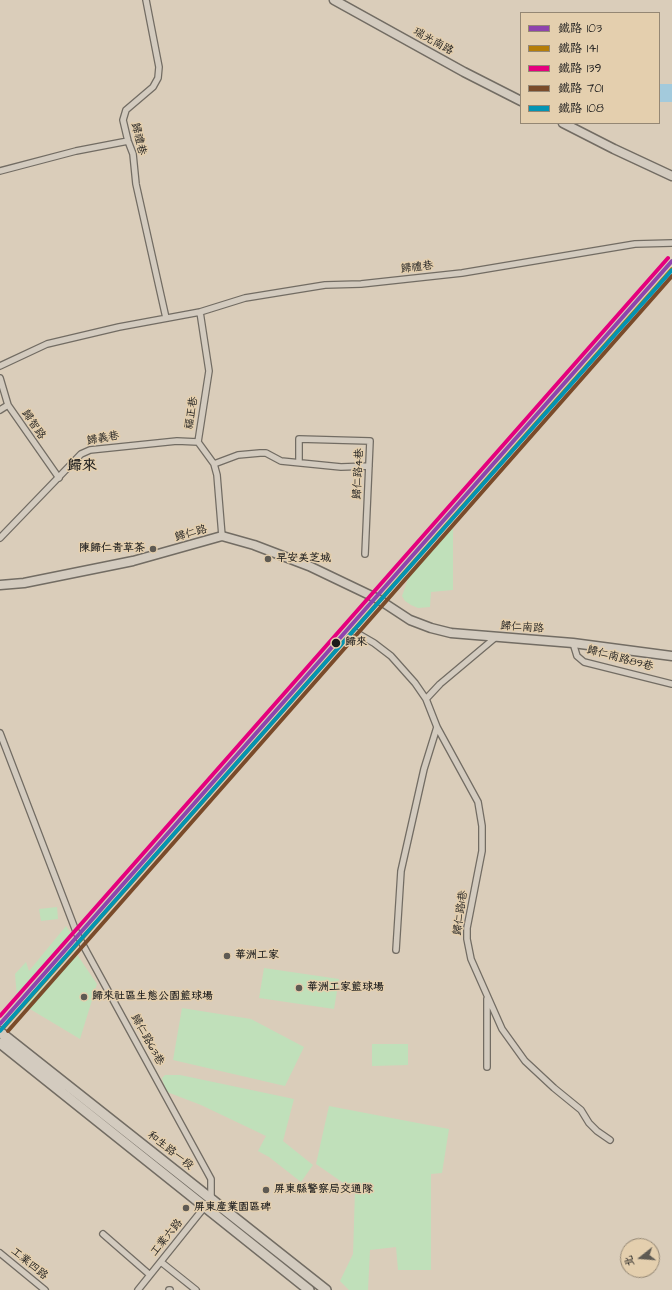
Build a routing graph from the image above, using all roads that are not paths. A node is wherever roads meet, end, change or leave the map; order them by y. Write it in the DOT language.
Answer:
graph roads {
  1 [pos="146,0"];
  2 [pos="334,0"];
  3 [pos="520,100"];
  4 [pos="565,124"];
  5 [pos="128,141"];
  6 [pos="0,171"];
  7 [pos="672,176"];
  8 [pos="672,243"];
  9 [pos="200,312"];
  10 [pos="166,318"];
  11 [pos="0,366"];
  12 [pos="0,378"];
  13 [pos="8,405"];
  14 [pos="0,410"];
  15 [pos="198,442"];
  16 [pos="299,462"];
  17 [pos="214,464"];
  18 [pos="369,466"];
  19 [pos="58,478"];
  20 [pos="222,536"];
  21 [pos="0,538"];
  22 [pos="365,554"];
  23 [pos="0,585"];
  24 [pos="378,599"];
  25 [pos="355,632"];
  26 [pos="496,637"];
  27 [pos="573,643"];
  28 [pos="672,656"];
  29 [pos="672,684"];
  30 [pos="426,699"];
  31 [pos="437,727"];
  32 [pos="0,733"];
  33 [pos="396,950"];
  34 [pos="487,997"];
  35 [pos="0,1032"];
  36 [pos="0,1043"];
  37 [pos="486,1067"];
  38 [pos="610,1140"];
  39 [pos="212,1200"];
  40 [pos="206,1208"];
  41 [pos="103,1234"];
  42 [pos="0,1253"];
  43 [pos="161,1262"];
  44 [pos="150,1275"];
  45 [pos="45,1290"];
  46 [pos="138,1290"];
  47 [pos="196,1290"];
  48 [pos="309,1290"];
  49 [pos="326,1290"];
  1 -- 5 [label="street, 歸禮巷"];
  2 -- 3 [label="street, 瑞光南路"];
  4 -- 7 [label="street"];
  5 -- 6 [label="street"];
  5 -- 10 [label="street, 歸禮巷"];
  8 -- 9 [label="street, 歸禮巷"];
  9 -- 10 [label="street, 歸禮巷"];
  9 -- 15 [label="street, 福正巷"];
  10 -- 11 [label="street, 歸禮巷"];
  12 -- 13 [label="street, 歸智路"];
  13 -- 14 [label="street"];
  13 -- 19 [label="street, 歸智路"];
  15 -- 17 [label="street, 福正巷"];
  15 -- 19 [label="street, 歸義巷"];
  16 -- 17 [label="street"];
  16 -- 18 [label="street"];
  16 -- 18 [label="street, 歸仁路4巷"];
  17 -- 20 [label="street, 福正巷"];
  18 -- 22 [label="street, 歸仁路4巷"];
  19 -- 21 [label="street, 歸義巷"];
  20 -- 23 [label="street, 歸仁路"];
  20 -- 24 [label="street, 歸仁路"];
  24 -- 26 [label="street, 歸仁南路"];
  25 -- 30 [label="street, 歸仁路1巷"];
  26 -- 27 [label="street, 歸仁南路"];
  26 -- 30 [label="street"];
  27 -- 28 [label="street, 歸仁南路"];
  27 -- 29 [label="street, 歸仁南路89巷"];
  30 -- 31 [label="street, 歸仁路1巷"];
  31 -- 33 [label="street"];
  31 -- 34 [label="street, 歸仁路1巷"];
  32 -- 39 [label="street, 歸仁路63巷"];
  34 -- 37 [label="street"];
  34 -- 38 [label="street, 歸仁路1巷"];
  35 -- 39 [label="main road, 和生路一段"];
  36 -- 40 [label="main road, 和生路一段"];
  39 -- 40 [label="street, 工業六路"];
  39 -- 49 [label="main road, 和生路一段"];
  40 -- 43 [label="street, 工業六路"];
  40 -- 48 [label="main road, 和生路一段"];
  41 -- 44 [label="street"];
  42 -- 45 [label="street, 工業四路"];
  43 -- 44 [label="street, 工業六路"];
  43 -- 47 [label="street"];
  44 -- 46 [label="street, 工業六路"];
}
